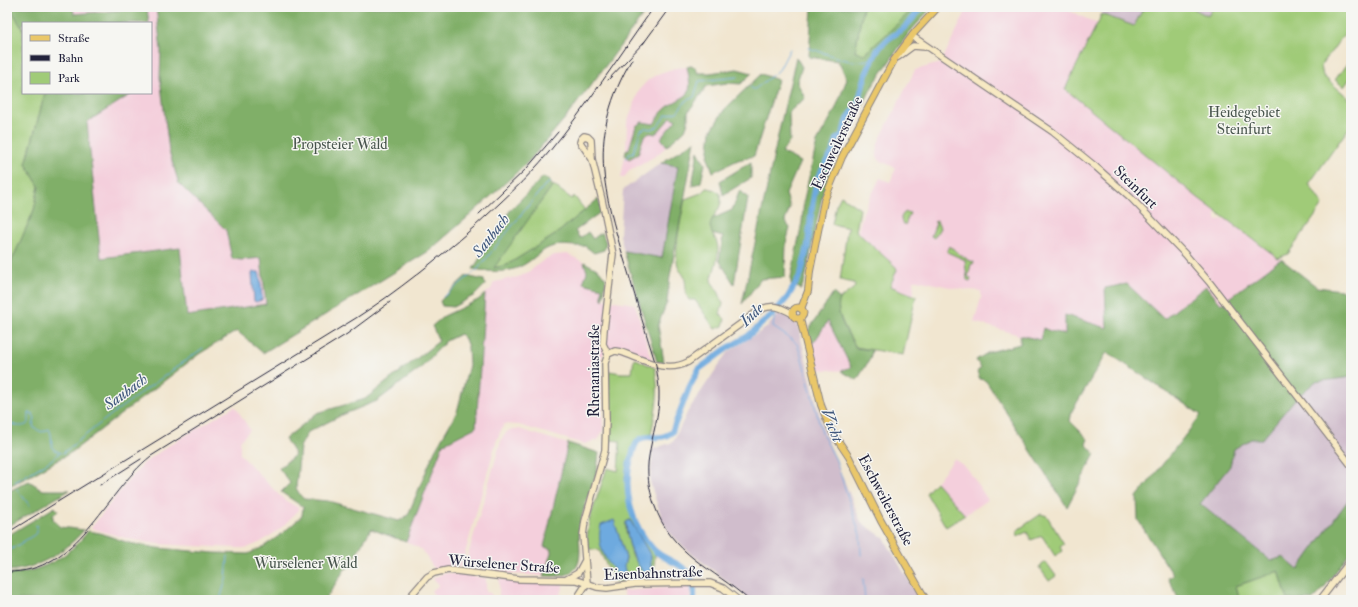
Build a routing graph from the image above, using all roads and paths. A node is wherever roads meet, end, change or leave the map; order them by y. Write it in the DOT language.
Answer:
graph roads {
  1 [pos="938,7"];
  2 [pos="912,36"];
  3 [pos="927,47"];
  4 [pos="894,60"];
  5 [pos="592,159"];
  6 [pos="801,309"];
  7 [pos="793,314"];
  8 [pos="800,318"];
  9 [pos="608,354"];
  10 [pos="1351,465"];
  11 [pos="584,560"];
  12 [pos="1351,560"];
  13 [pos="561,580"];
  14 [pos="587,583"];
  15 [pos="407,600"];
  16 [pos="576,600"];
  17 [pos="738,600"];
  18 [pos="926,600"];
  19 [pos="1320,600"];
  1 -- 2 [label="main road, Eschweilerstraße"];
  2 -- 3 [label="street, Steinfurt"];
  2 -- 4 [label="main road, Eschweilerstraße"];
  3 -- 4 [label="street"];
  3 -- 10 [label="street, Steinfurt"];
  4 -- 6 [label="main road, Eschweilerstraße"];
  5 -- 9 [label="street, Rhenaniastraße"];
  6 -- 7 [label="main road"];
  6 -- 8 [label="main road"];
  7 -- 8 [label="main road"];
  7 -- 9 [label="street"];
  8 -- 18 [label="main road, Eschweilerstraße"];
  9 -- 11 [label="street, Rhenaniastraße"];
  11 -- 13 [label="street"];
  11 -- 14 [label="street, Rhenaniastraße"];
  12 -- 19 [label="street"];
  13 -- 14 [label="street, Würselener Straße"];
  13 -- 15 [label="street, Würselener Straße"];
  14 -- 16 [label="street"];
  14 -- 17 [label="street, Eisenbahnstraße"];
}
